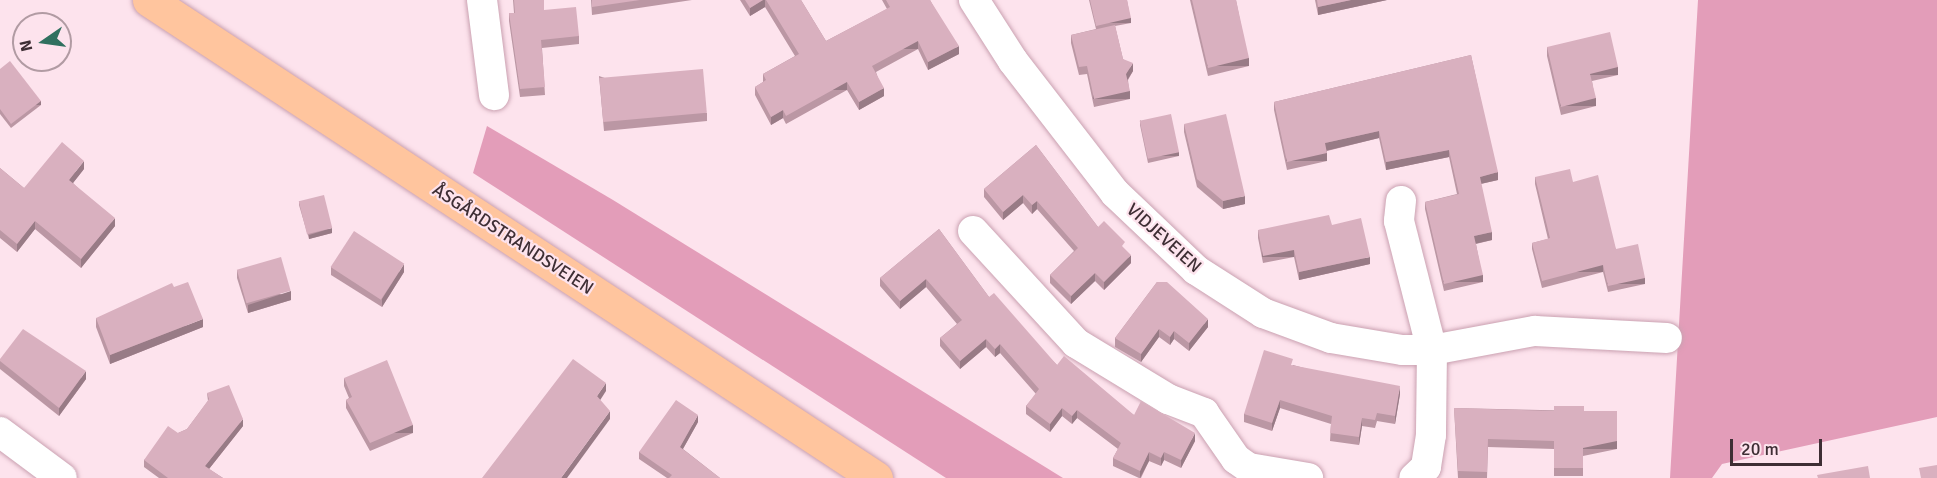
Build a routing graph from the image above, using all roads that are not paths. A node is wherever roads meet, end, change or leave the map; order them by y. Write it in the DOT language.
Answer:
graph roads {
  1 [pos="149,0"];
  2 [pos="482,0"];
  3 [pos="982,2"];
  4 [pos="494,95"];
  5 [pos="1401,201"];
  6 [pos="973,231"];
  7 [pos="1667,338"];
  8 [pos="1432,350"];
  9 [pos="0,432"];
  10 [pos="62,478"];
  11 [pos="876,478"];
  12 [pos="1308,478"];
  13 [pos="1414,478"];
  1 -- 11 [label="main road, ÅSGÅRDSTRANDSVEIEN"];
  2 -- 4 [label="street"];
  3 -- 8 [label="street, VIDJEVEIEN"];
  5 -- 8 [label="street"];
  6 -- 12 [label="street"];
  7 -- 8 [label="street, VIDJEVEIEN"];
  8 -- 13 [label="street"];
  9 -- 10 [label="street"];
}
